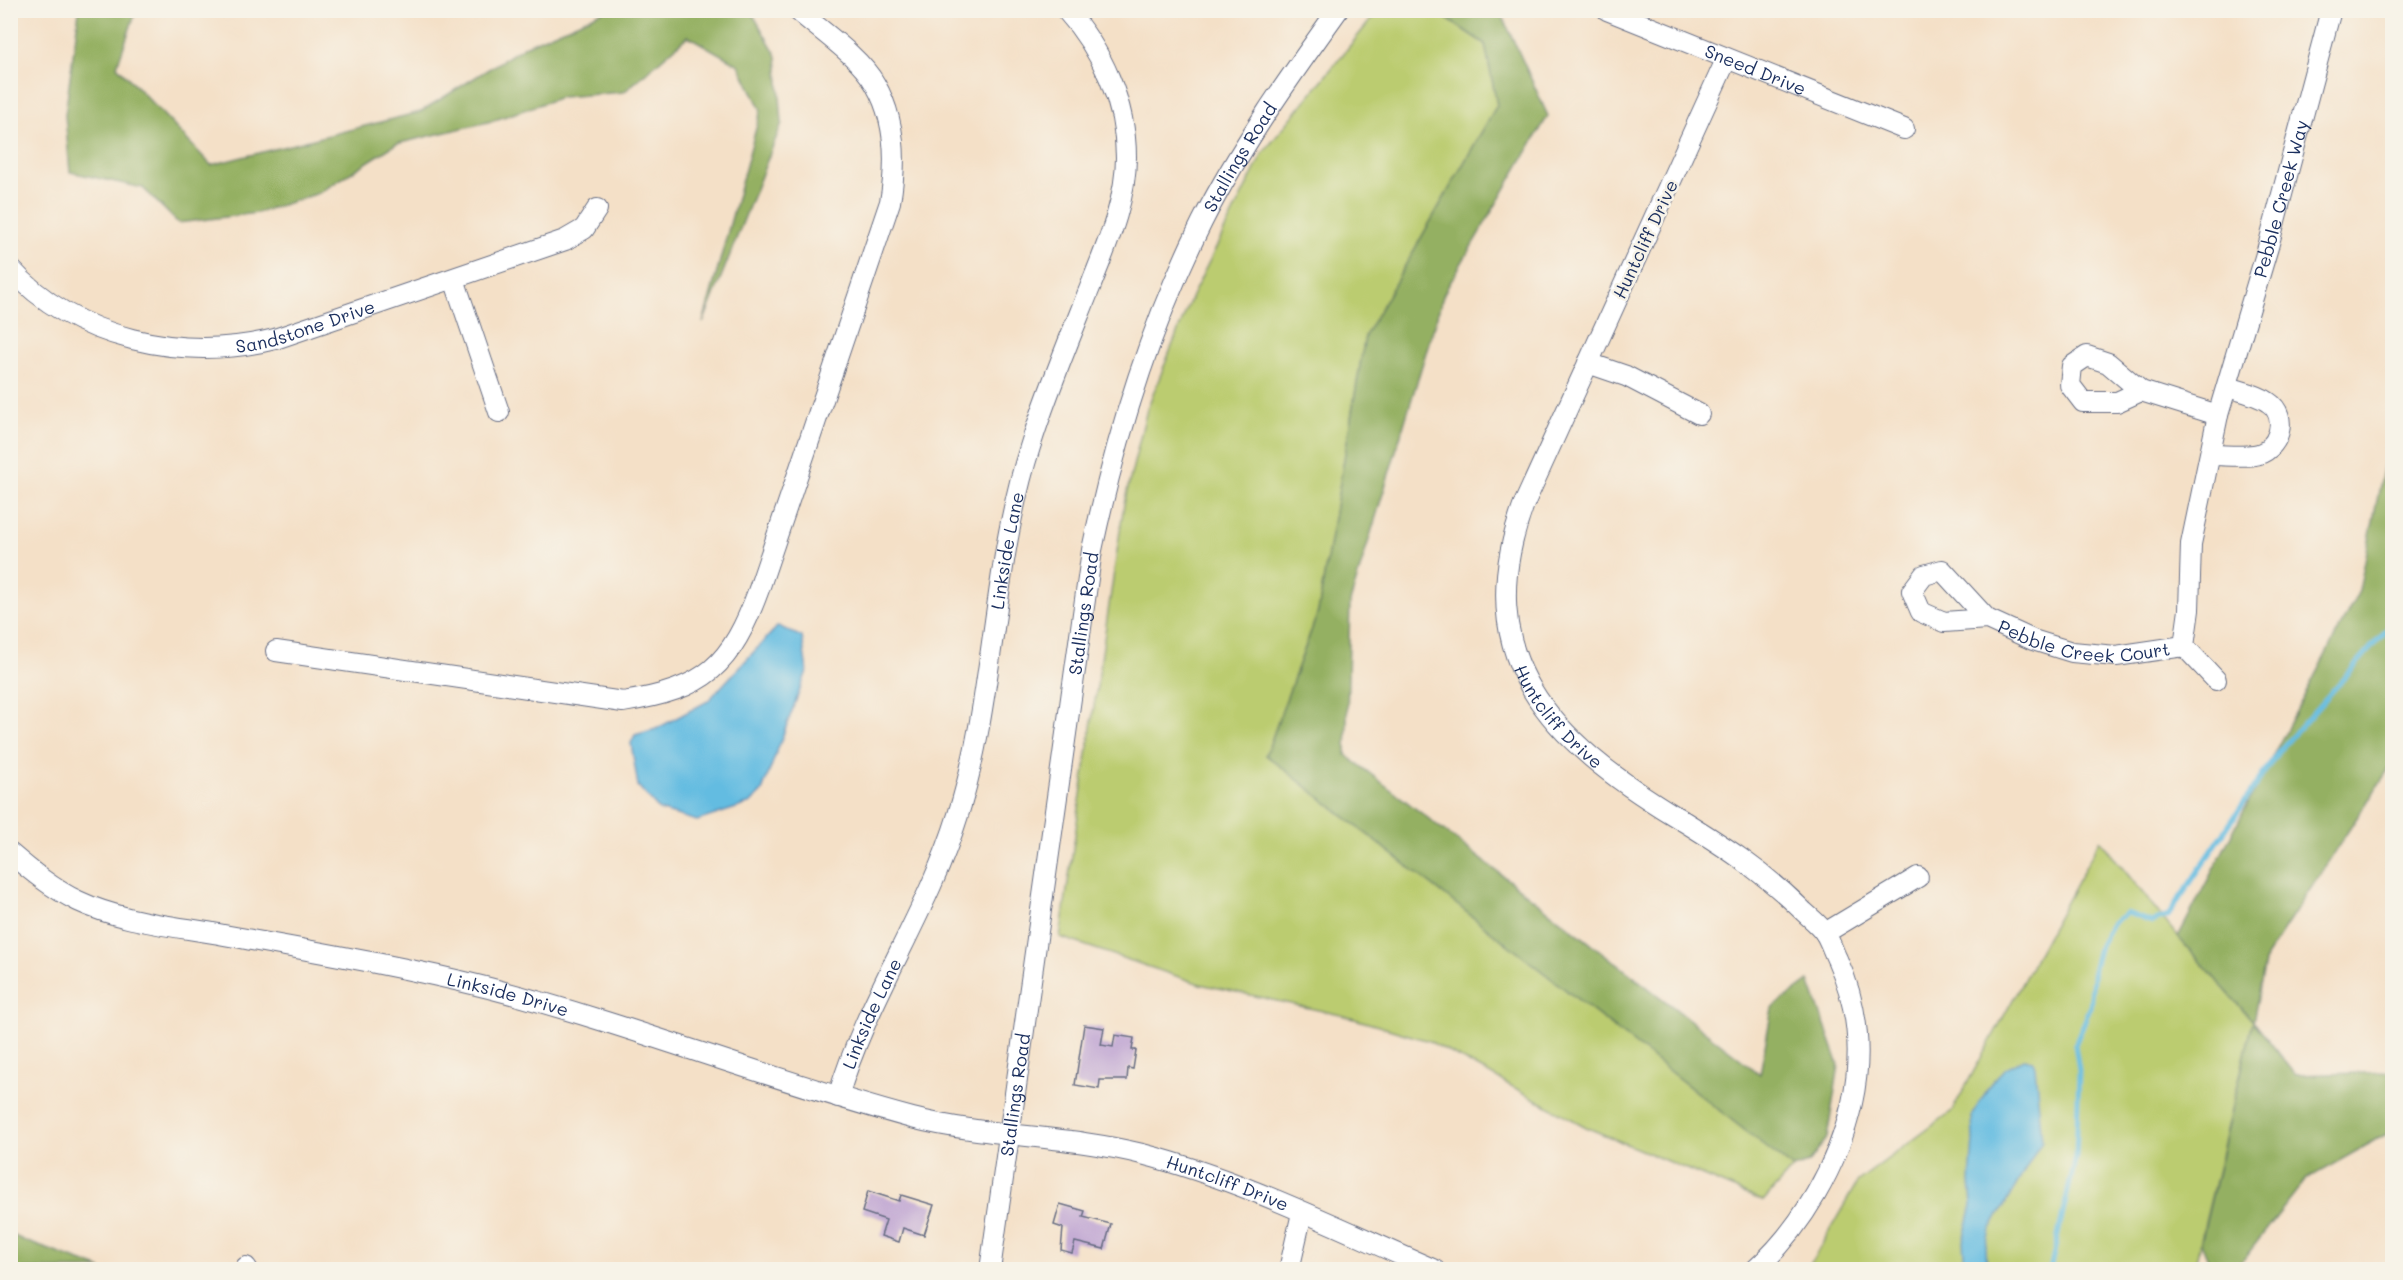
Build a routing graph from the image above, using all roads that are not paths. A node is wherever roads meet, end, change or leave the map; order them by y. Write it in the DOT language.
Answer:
graph roads {
  1 [pos="797,10"];
  2 [pos="1066,10"];
  3 [pos="1338,10"];
  4 [pos="1607,10"];
  5 [pos="2331,10"];
  6 [pos="1725,60"];
  7 [pos="1904,129"];
  8 [pos="597,208"];
  9 [pos="14,279"];
  10 [pos="454,279"];
  11 [pos="1588,363"];
  12 [pos="2228,387"];
  13 [pos="2141,391"];
  14 [pos="500,412"];
  15 [pos="1700,414"];
  16 [pos="2218,415"];
  17 [pos="2211,455"];
  18 [pos="1987,619"];
  19 [pos="2184,646"];
  20 [pos="276,651"];
  21 [pos="2216,680"];
  22 [pos="10,853"];
  23 [pos="1918,877"];
  24 [pos="1825,933"];
  25 [pos="838,1097"];
  26 [pos="1010,1133"];
  27 [pos="1302,1213"];
  28 [pos="990,1269"];
  29 [pos="1289,1269"];
  30 [pos="1435,1269"];
  31 [pos="1755,1269"];
  1 -- 20 [label="street"];
  2 -- 25 [label="street, Linkside Lane"];
  3 -- 26 [label="street, Stallings Road"];
  4 -- 6 [label="street, Sneed Drive"];
  5 -- 12 [label="street, Pebble Creek Way"];
  6 -- 7 [label="street, Sneed Drive"];
  6 -- 11 [label="street, Huntcliff Drive"];
  8 -- 10 [label="street, Sandstone Drive"];
  9 -- 10 [label="street, Sandstone Drive"];
  10 -- 14 [label="street"];
  11 -- 15 [label="street"];
  11 -- 24 [label="street, Huntcliff Drive"];
  12 -- 16 [label="street, Pebble Creek Way"];
  12 -- 17 [label="street"];
  13 -- 16 [label="street"];
  16 -- 17 [label="street, Pebble Creek Way"];
  17 -- 19 [label="street, Pebble Creek Way"];
  18 -- 19 [label="street, Pebble Creek Court"];
  19 -- 21 [label="street"];
  22 -- 25 [label="street, Linkside Drive"];
  23 -- 24 [label="street"];
  24 -- 31 [label="street, Huntcliff Drive"];
  25 -- 26 [label="street, Linkside Drive"];
  26 -- 27 [label="street, Huntcliff Drive"];
  26 -- 28 [label="street, Stallings Road"];
  27 -- 29 [label="street"];
  27 -- 30 [label="street, Huntcliff Drive"];
}
